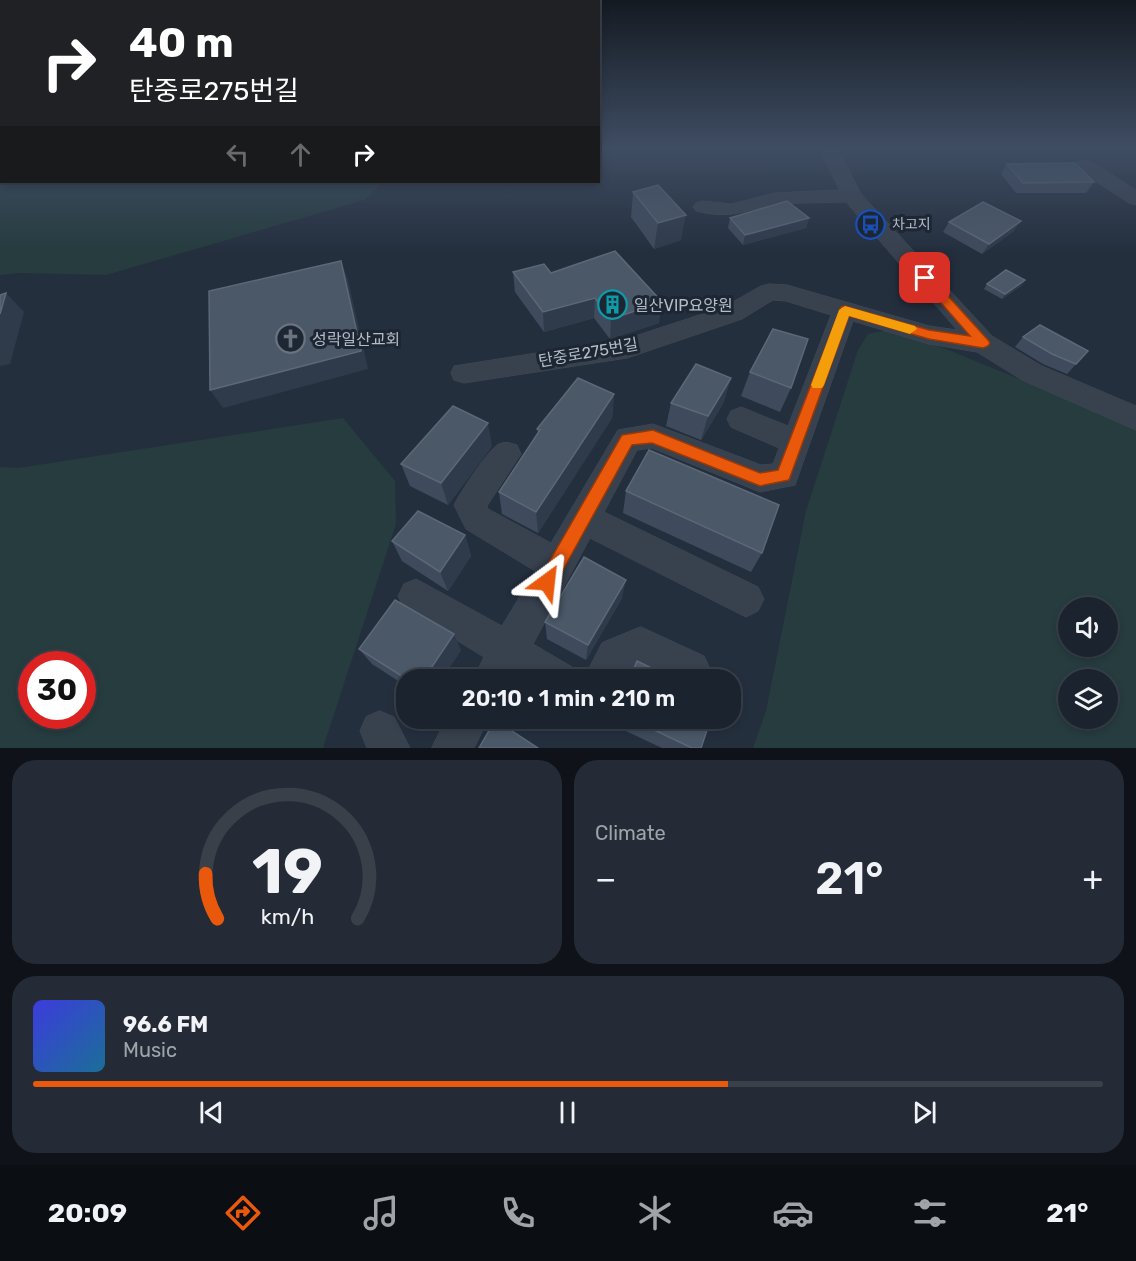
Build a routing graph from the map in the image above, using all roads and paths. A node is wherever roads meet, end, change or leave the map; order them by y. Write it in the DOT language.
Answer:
graph roads {
  1 [pos="845,182"];
  2 [pos="1110,182"];
  3 [pos="852,196"];
  4 [pos="1136,199"];
  5 [pos="703,207"];
  6 [pos="845,310"];
  7 [pos="983,343"];
  8 [pos="464,373"];
  9 [pos="1136,418"];
  10 [pos="741,419"];
  11 [pos="796,442"];
  12 [pos="506,454"];
  13 [pos="583,518"];
  14 [pos="557,565"];
  15 [pos="416,596"];
  16 [pos="746,599"];
  17 [pos="500,665"];
  18 [pos="516,669"];
  19 [pos="608,669"];
  20 [pos="691,669"];
  21 [pos="463,729"];
  22 [pos="452,748"];
  1 -- 3 [label="street, 탄중로275번길"];
  2 -- 4 [label="street"];
  3 -- 5 [label="street"];
  3 -- 7 [label="street, 탄중로275번길"];
  6 -- 7 [label="street, 탄중로275번길"];
  6 -- 8 [label="street, 탄중로275번길"];
  6 -- 11 [label="street"];
  7 -- 9 [label="street, 탄중로275번길"];
  10 -- 11 [label="street"];
  11 -- 13 [label="street"];
  12 -- 14 [label="street"];
  13 -- 14 [label="street"];
  13 -- 16 [label="street"];
  14 -- 17 [label="street"];
  15 -- 17 [label="street"];
  17 -- 18 [label="street"];
  19 -- 20 [label="street"];
  21 -- 22 [label="street"];
}
